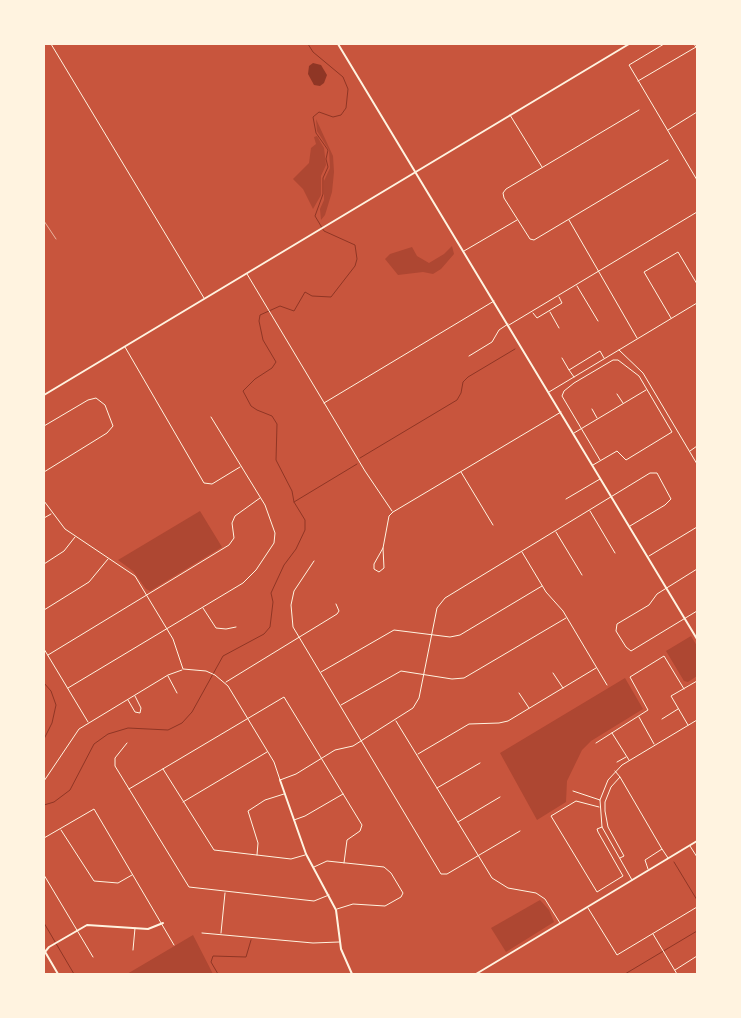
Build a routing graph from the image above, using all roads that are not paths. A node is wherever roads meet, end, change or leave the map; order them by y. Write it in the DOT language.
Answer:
graph roads {
  1 [pos="51,44"];
  2 [pos="338,44"];
  3 [pos="629,44"];
  4 [pos="664,44"];
  5 [pos="694,44"];
  6 [pos="696,48"];
  7 [pos="638,81"];
  8 [pos="639,110"];
  9 [pos="697,112"];
  10 [pos="510,115"];
  11 [pos="668,130"];
  12 [pos="668,160"];
  13 [pos="542,168"];
  14 [pos="416,171"];
  15 [pos="697,180"];
  16 [pos="697,212"];
  17 [pos="518,219"];
  18 [pos="569,220"];
  19 [pos="464,251"];
  20 [pos="600,271"];
  21 [pos="246,274"];
  22 [pos="697,284"];
  23 [pos="577,285"];
  24 [pos="558,296"];
  25 [pos="204,299"];
  26 [pos="494,301"];
  27 [pos="697,303"];
  28 [pos="549,310"];
  29 [pos="532,311"];
  30 [pos="671,318"];
  31 [pos="598,321"];
  32 [pos="509,325"];
  33 [pos="559,328"];
  34 [pos="637,339"];
  35 [pos="124,347"];
  36 [pos="619,350"];
  37 [pos="469,356"];
  38 [pos="562,358"];
  39 [pos="605,359"];
  40 [pos="600,362"];
  41 [pos="603,366"];
  42 [pos="569,370"];
  43 [pos="574,377"];
  44 [pos="572,378"];
  45 [pos="574,383"];
  46 [pos="647,390"];
  47 [pos="549,392"];
  48 [pos="617,394"];
  49 [pos="44,395"];
  50 [pos="324,403"];
  51 [pos="623,404"];
  52 [pos="592,409"];
  53 [pos="561,412"];
  54 [pos="211,417"];
  55 [pos="598,419"];
  56 [pos="44,426"];
  57 [pos="581,429"];
  58 [pos="574,433"];
  59 [pos="697,446"];
  60 [pos="690,451"];
  61 [pos="600,460"];
  62 [pos="697,464"];
  63 [pos="593,465"];
  64 [pos="240,467"];
  65 [pos="44,472"];
  66 [pos="461,472"];
  67 [pos="601,478"];
  68 [pos="612,497"];
  69 [pos="261,498"];
  70 [pos="566,499"];
  71 [pos="44,501"];
  72 [pos="589,511"];
  73 [pos="392,512"];
  74 [pos="51,514"];
  75 [pos="44,518"];
  76 [pos="493,525"];
  77 [pos="630,526"];
  78 [pos="697,527"];
  79 [pos="556,531"];
  80 [pos="76,536"];
  81 [pos="383,548"];
  82 [pos="522,552"];
  83 [pos="615,553"];
  84 [pos="648,557"];
  85 [pos="109,558"];
  86 [pos="314,561"];
  87 [pos="44,564"];
  88 [pos="697,569"];
  89 [pos="582,575"];
  90 [pos="542,586"];
  91 [pos="667,588"];
  92 [pos="147,595"];
  93 [pos="336,604"];
  94 [pos="202,608"];
  95 [pos="44,610"];
  96 [pos="697,610"];
  97 [pos="566,618"];
  98 [pos="685,618"];
  99 [pos="236,626"];
  100 [pos="167,628"];
  101 [pos="432,635"];
  102 [pos="299,637"];
  103 [pos="697,638"];
  104 [pos="44,649"];
  105 [pos="48,655"];
  106 [pos="596,668"];
  107 [pos="183,669"];
  108 [pos="320,672"];
  109 [pos="553,673"];
  110 [pos="424,674"];
  111 [pos="168,675"];
  112 [pos="697,681"];
  113 [pos="225,682"];
  114 [pos="607,685"];
  115 [pos="68,688"];
  116 [pos="563,688"];
  117 [pos="684,689"];
  118 [pos="177,693"];
  119 [pos="519,693"];
  120 [pos="134,696"];
  121 [pos="128,700"];
  122 [pos="340,706"];
  123 [pos="678,708"];
  124 [pos="529,709"];
  125 [pos="638,717"];
  126 [pos="248,718"];
  127 [pos="662,719"];
  128 [pos="396,720"];
  129 [pos="697,720"];
  130 [pos="89,722"];
  131 [pos="688,725"];
  132 [pos="612,733"];
  133 [pos="362,741"];
  134 [pos="127,743"];
  135 [pos="596,743"];
  136 [pos="655,745"];
  137 [pos="268,751"];
  138 [pos="417,754"];
  139 [pos="626,756"];
  140 [pos="322,758"];
  141 [pos="629,761"];
  142 [pos="617,762"];
  143 [pos="480,763"];
  144 [pos="163,768"];
  145 [pos="615,772"];
  146 [pos="620,777"];
  147 [pos="280,780"];
  148 [pos="44,781"];
  149 [pos="437,788"];
  150 [pos="129,789"];
  151 [pos="573,791"];
  152 [pos="285,794"];
  153 [pos="344,794"];
  154 [pos="500,797"];
  155 [pos="600,800"];
  156 [pos="183,802"];
  157 [pos="599,807"];
  158 [pos="294,820"];
  159 [pos="457,822"];
  160 [pos="602,827"];
  161 [pos="61,829"];
  162 [pos="520,831"];
  163 [pos="44,838"];
  164 [pos="697,842"];
  165 [pos="690,846"];
  166 [pos="662,849"];
  167 [pos="306,854"];
  168 [pos="257,856"];
  169 [pos="478,856"];
  170 [pos="697,857"];
  171 [pos="620,859"];
  172 [pos="668,859"];
  173 [pos="344,863"];
  174 [pos="314,868"];
  175 [pos="625,868"];
  176 [pos="620,871"];
  177 [pos="648,871"];
  178 [pos="133,874"];
  179 [pos="44,875"];
  180 [pos="632,880"];
  181 [pos="225,892"];
  182 [pos="597,892"];
  183 [pos="329,895"];
  184 [pos="601,899"];
  185 [pos="588,907"];
  186 [pos="697,907"];
  187 [pos="336,910"];
  188 [pos="163,923"];
  189 [pos="560,924"];
  190 [pos="135,928"];
  191 [pos="77,930"];
  192 [pos="202,933"];
  193 [pos="221,934"];
  194 [pos="653,934"];
  195 [pos="339,941"];
  196 [pos="174,945"];
  197 [pos="133,950"];
  198 [pos="44,952"];
  199 [pos="697,956"];
  200 [pos="93,958"];
  201 [pos="675,970"];
  202 [pos="58,974"];
  203 [pos="352,974"];
  204 [pos="476,974"];
  205 [pos="677,974"];
  1 -- 25 [label="street"];
  2 -- 14 [label="main road"];
  3 -- 10 [label="main road"];
  4 -- 7 [label="street"];
  5 -- 6 [label="street"];
  6 -- 7 [label="street"];
  7 -- 11 [label="street"];
  8 -- 13 [label="street"];
  9 -- 11 [label="street"];
  10 -- 13 [label="street"];
  10 -- 14 [label="main road"];
  11 -- 15 [label="street"];
  12 -- 18 [label="street"];
  13 -- 17 [label="street"];
  14 -- 19 [label="main road"];
  14 -- 21 [label="main road"];
  16 -- 20 [label="street"];
  17 -- 18 [label="street"];
  17 -- 19 [label="street"];
  18 -- 20 [label="street"];
  19 -- 26 [label="main road"];
  20 -- 23 [label="street"];
  20 -- 34 [label="street"];
  21 -- 25 [label="main road"];
  21 -- 50 [label="street"];
  22 -- 30 [label="street"];
  23 -- 24 [label="street"];
  23 -- 31 [label="street"];
  24 -- 28 [label="street"];
  24 -- 29 [label="street"];
  25 -- 35 [label="main road"];
  26 -- 32 [label="main road"];
  26 -- 50 [label="street"];
  27 -- 30 [label="street"];
  28 -- 29 [label="street"];
  28 -- 33 [label="street"];
  29 -- 32 [label="street"];
  30 -- 34 [label="street"];
  32 -- 37 [label="street"];
  32 -- 47 [label="main road"];
  34 -- 36 [label="street"];
  35 -- 49 [label="main road"];
  35 -- 64 [label="street"];
  36 -- 39 [label="street"];
  36 -- 60 [label="street"];
  38 -- 42 [label="street"];
  39 -- 40 [label="street"];
  39 -- 42 [label="street"];
  40 -- 41 [label="street"];
  40 -- 43 [label="street"];
  41 -- 45 [label="street"];
  41 -- 46 [label="street"];
  42 -- 43 [label="street"];
  43 -- 44 [label="street"];
  44 -- 45 [label="street"];
  44 -- 47 [label="street"];
  45 -- 57 [label="street"];
  46 -- 51 [label="street"];
  46 -- 61 [label="street"];
  47 -- 53 [label="main road"];
  48 -- 51 [label="street"];
  50 -- 73 [label="street"];
  51 -- 55 [label="street"];
  52 -- 55 [label="street"];
  53 -- 58 [label="main road"];
  53 -- 66 [label="street"];
  54 -- 64 [label="street"];
  55 -- 57 [label="street"];
  56 -- 65 [label="street"];
  57 -- 58 [label="street"];
  57 -- 61 [label="street"];
  58 -- 63 [label="main road"];
  59 -- 60 [label="street"];
  60 -- 62 [label="street"];
  61 -- 63 [label="street"];
  63 -- 67 [label="main road"];
  64 -- 69 [label="street"];
  66 -- 73 [label="street"];
  66 -- 76 [label="street"];
  67 -- 68 [label="main road"];
  67 -- 70 [label="street"];
  68 -- 72 [label="street"];
  68 -- 77 [label="main road"];
  68 -- 77 [label="street"];
  69 -- 92 [label="street"];
  69 -- 94 [label="street"];
  71 -- 74 [label="street"];
  72 -- 79 [label="street"];
  72 -- 83 [label="street"];
  73 -- 81 [label="street"];
  74 -- 75 [label="street"];
  74 -- 80 [label="street"];
  77 -- 84 [label="main road"];
  78 -- 84 [label="street"];
  79 -- 82 [label="street"];
  79 -- 89 [label="street"];
  80 -- 85 [label="street"];
  80 -- 87 [label="street"];
  81 -- 81 [label="street"];
  82 -- 90 [label="street"];
  82 -- 101 [label="street"];
  84 -- 91 [label="main road"];
  85 -- 92 [label="street"];
  85 -- 95 [label="street"];
  86 -- 102 [label="street"];
  88 -- 91 [label="street"];
  90 -- 97 [label="street"];
  90 -- 101 [label="street"];
  91 -- 98 [label="main road"];
  91 -- 98 [label="street"];
  92 -- 100 [label="street"];
  92 -- 105 [label="street"];
  93 -- 102 [label="street"];
  94 -- 99 [label="street"];
  94 -- 100 [label="street"];
  96 -- 98 [label="street"];
  97 -- 106 [label="street"];
  97 -- 110 [label="street"];
  98 -- 103 [label="main road"];
  100 -- 107 [label="street"];
  100 -- 115 [label="street"];
  101 -- 108 [label="street"];
  101 -- 110 [label="street"];
  102 -- 108 [label="street"];
  102 -- 113 [label="street"];
  104 -- 105 [label="street"];
  105 -- 115 [label="street"];
  106 -- 114 [label="street"];
  106 -- 116 [label="street"];
  107 -- 111 [label="street"];
  107 -- 113 [label="street"];
  108 -- 122 [label="street"];
  109 -- 116 [label="street"];
  110 -- 122 [label="street"];
  110 -- 128 [label="street"];
  111 -- 118 [label="street"];
  111 -- 120 [label="street"];
  112 -- 117 [label="street"];
  113 -- 126 [label="street"];
  115 -- 130 [label="street"];
  116 -- 124 [label="street"];
  117 -- 123 [label="street"];
  117 -- 125 [label="street"];
  119 -- 124 [label="street"];
  120 -- 121 [label="street"];
  120 -- 121 [label="street"];
  121 -- 130 [label="street"];
  122 -- 133 [label="street"];
  123 -- 127 [label="street"];
  123 -- 131 [label="street"];
  124 -- 138 [label="street"];
  125 -- 132 [label="street"];
  125 -- 136 [label="street"];
  126 -- 137 [label="street"];
  126 -- 140 [label="street"];
  126 -- 144 [label="street"];
  128 -- 133 [label="street"];
  128 -- 138 [label="street"];
  129 -- 131 [label="street"];
  130 -- 148 [label="street"];
  131 -- 136 [label="street"];
  132 -- 135 [label="street"];
  132 -- 139 [label="street"];
  133 -- 140 [label="street"];
  133 -- 169 [label="street"];
  134 -- 150 [label="street"];
  136 -- 141 [label="street"];
  137 -- 147 [label="street"];
  137 -- 156 [label="street"];
  138 -- 149 [label="street"];
  139 -- 141 [label="street"];
  139 -- 142 [label="street"];
  140 -- 147 [label="street"];
  140 -- 153 [label="street"];
  141 -- 145 [label="street"];
  143 -- 149 [label="street"];
  144 -- 150 [label="street"];
  144 -- 156 [label="street"];
  145 -- 146 [label="street"];
  145 -- 155 [label="street"];
  146 -- 166 [label="street"];
  146 -- 171 [label="street"];
  147 -- 152 [label="main road"];
  149 -- 159 [label="street"];
  150 -- 181 [label="street"];
  151 -- 155 [label="street"];
  152 -- 158 [label="main road"];
  152 -- 168 [label="street"];
  153 -- 158 [label="street"];
  153 -- 173 [label="street"];
  154 -- 159 [label="street"];
  155 -- 157 [label="street"];
  156 -- 168 [label="street"];
  157 -- 160 [label="street"];
  157 -- 182 [label="street"];
  158 -- 167 [label="main road"];
  159 -- 169 [label="street"];
  160 -- 171 [label="street"];
  160 -- 176 [label="street"];
  161 -- 163 [label="street"];
  161 -- 178 [label="street"];
  161 -- 178 [label="street"];
  162 -- 169 [label="street"];
  164 -- 165 [label="main road"];
  165 -- 170 [label="street"];
  165 -- 172 [label="main road"];
  166 -- 172 [label="street"];
  166 -- 177 [label="street"];
  167 -- 168 [label="street"];
  167 -- 174 [label="main road"];
  169 -- 189 [label="street"];
  171 -- 175 [label="street"];
  172 -- 177 [label="main road"];
  173 -- 174 [label="street"];
  173 -- 187 [label="street"];
  174 -- 183 [label="main road"];
  175 -- 176 [label="street"];
  175 -- 180 [label="street"];
  176 -- 182 [label="street"];
  177 -- 180 [label="main road"];
  178 -- 188 [label="street"];
  179 -- 191 [label="street"];
  180 -- 184 [label="main road"];
  181 -- 183 [label="street"];
  181 -- 193 [label="street"];
  182 -- 184 [label="street"];
  183 -- 187 [label="main road"];
  184 -- 185 [label="main road"];
  185 -- 189 [label="main road"];
  185 -- 194 [label="street"];
  186 -- 194 [label="street"];
  187 -- 195 [label="main road"];
  188 -- 190 [label="main road"];
  188 -- 196 [label="street"];
  189 -- 204 [label="main road"];
  190 -- 191 [label="main road"];
  190 -- 197 [label="street"];
  191 -- 198 [label="main road"];
  191 -- 200 [label="street"];
  192 -- 193 [label="street"];
  193 -- 195 [label="street"];
  194 -- 201 [label="street"];
  195 -- 203 [label="main road"];
  198 -- 202 [label="main road"];
  199 -- 201 [label="street"];
  201 -- 205 [label="street"];
}
